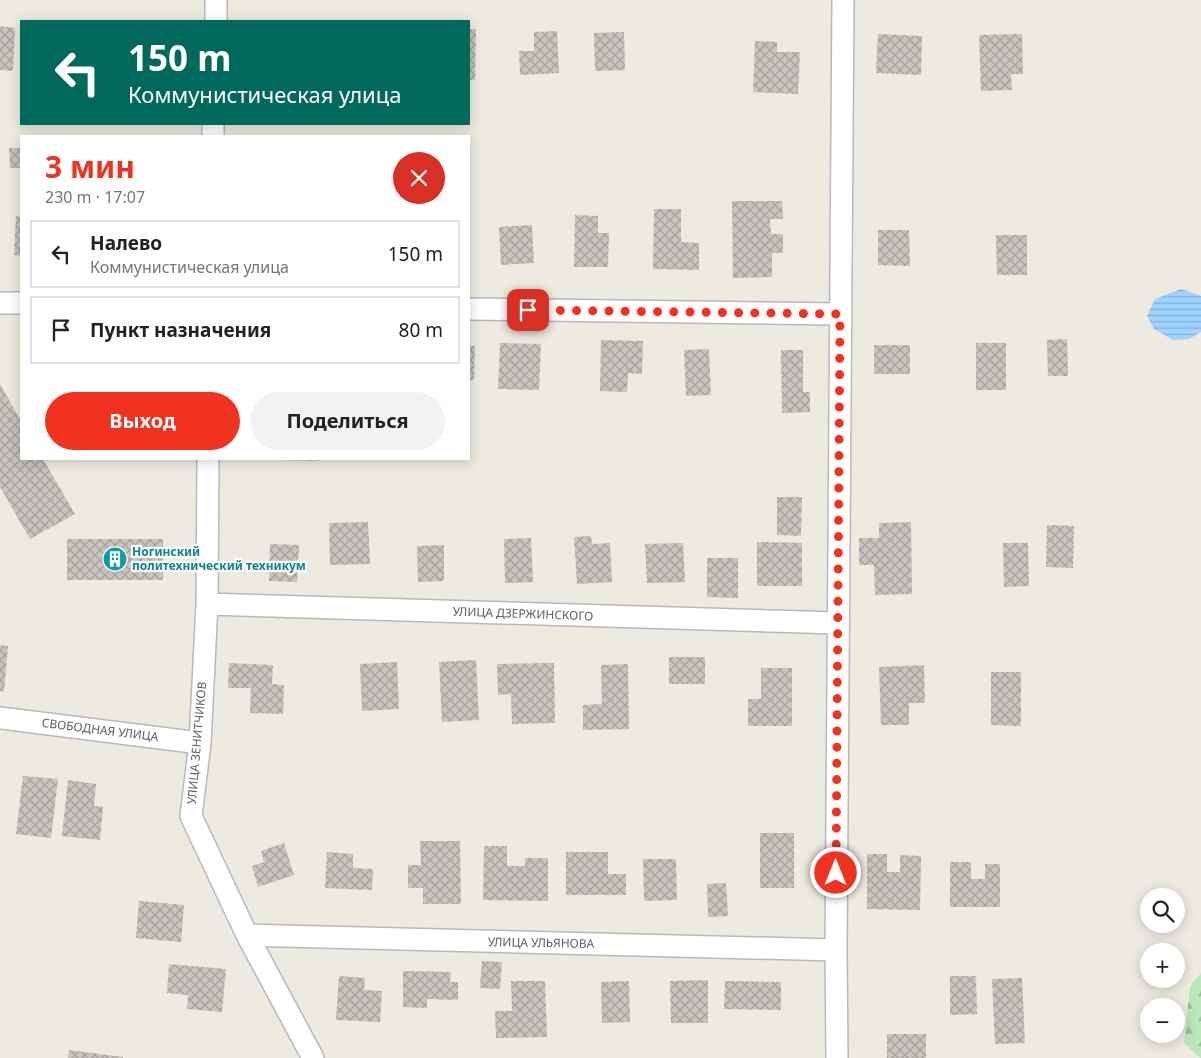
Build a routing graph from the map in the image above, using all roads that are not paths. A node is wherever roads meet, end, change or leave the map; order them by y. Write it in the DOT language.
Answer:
graph roads {
  1 [pos="216,0"];
  2 [pos="843,0"];
  3 [pos="216,20"];
  4 [pos="0,303"];
  5 [pos="20,303"];
  6 [pos="470,309"];
  7 [pos="840,314"];
  8 [pos="208,460"];
  9 [pos="207,604"];
  10 [pos="838,623"];
  11 [pos="0,718"];
  12 [pos="200,743"];
  13 [pos="247,935"];
  14 [pos="836,950"];
  15 [pos="313,1058"];
  16 [pos="837,1058"];
  1 -- 3 [label="street"];
  2 -- 7 [label="street"];
  4 -- 5 [label="street"];
  6 -- 7 [label="street"];
  7 -- 10 [label="street"];
  8 -- 9 [label="street, УЛИЦА ЗЕНИТЧИКОВ"];
  9 -- 10 [label="street, УЛИЦА ДЗЕРЖИНСКОГО"];
  9 -- 12 [label="street, УЛИЦА ЗЕНИТЧИКОВ"];
  10 -- 14 [label="street"];
  11 -- 12 [label="street, СВОБОДНАЯ УЛИЦА"];
  12 -- 13 [label="street, УЛИЦА ЗЕНИТЧИКОВ"];
  13 -- 14 [label="street, УЛИЦА УЛЬЯНОВА"];
  13 -- 15 [label="street, УЛИЦА ЗЕНИТЧИКОВ"];
  14 -- 16 [label="street"];
}
